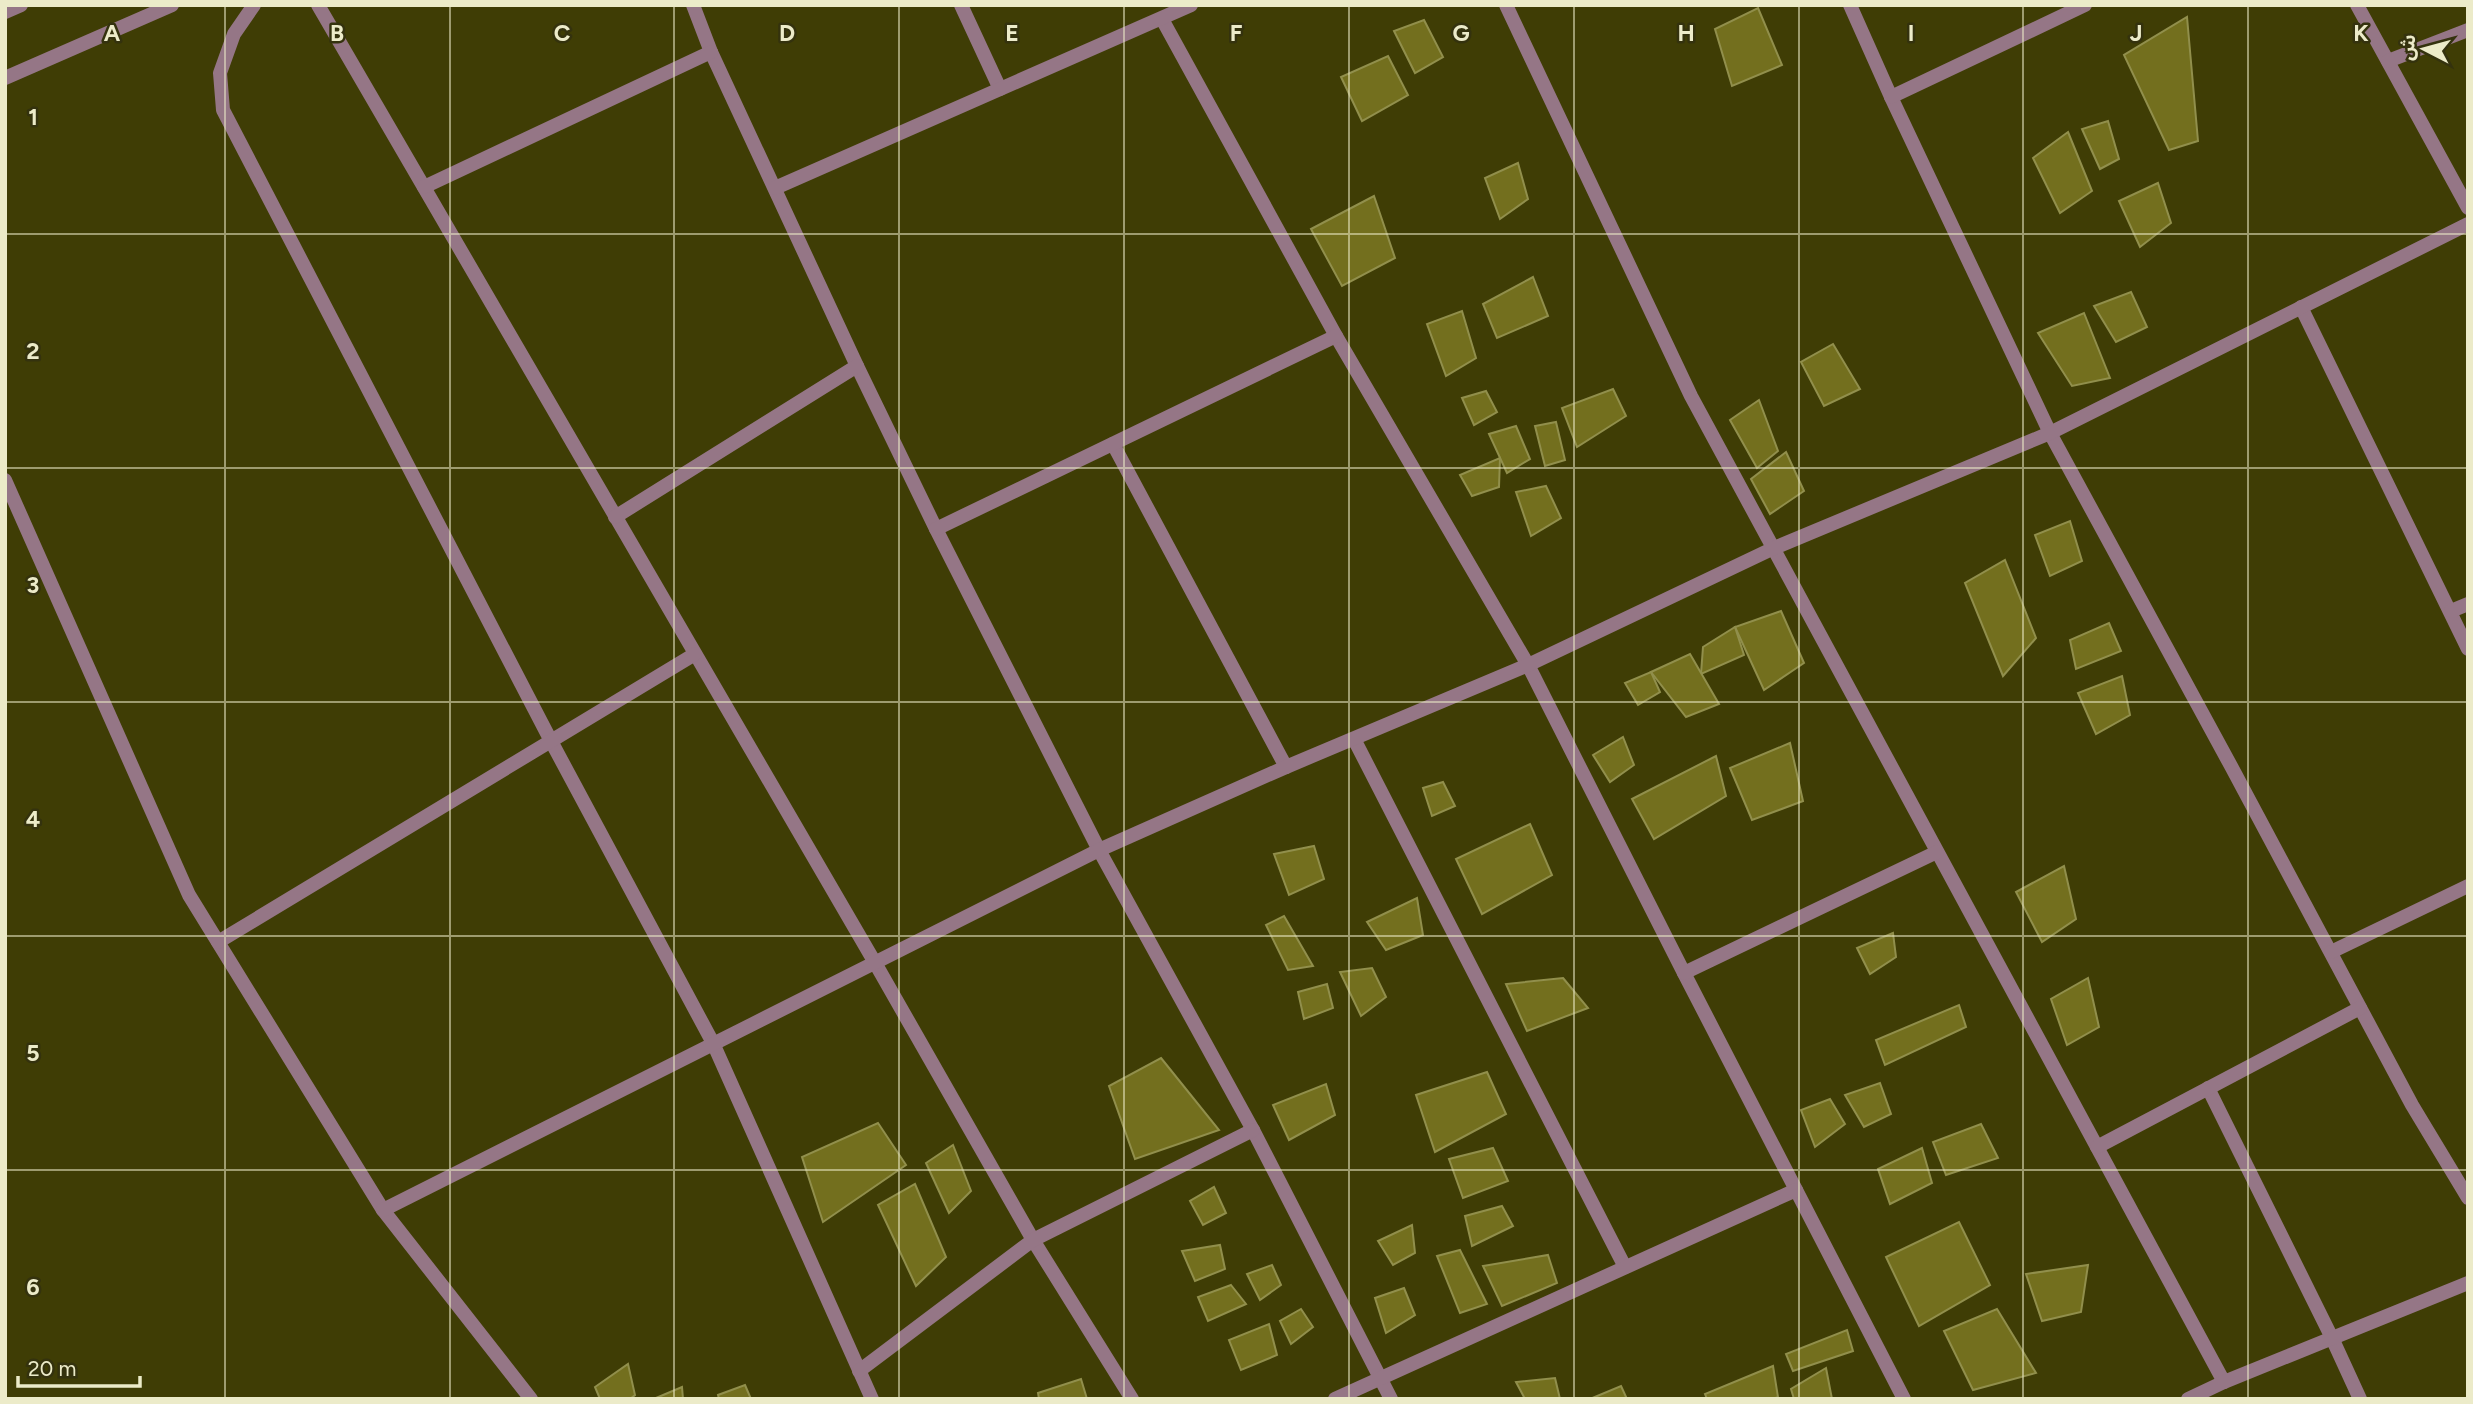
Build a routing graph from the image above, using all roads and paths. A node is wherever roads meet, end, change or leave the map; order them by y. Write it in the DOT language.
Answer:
graph roads {
  1 [pos="21,5"];
  2 [pos="172,5"];
  3 [pos="254,5"];
  4 [pos="318,5"];
  5 [pos="693,5"];
  6 [pos="961,5"];
  7 [pos="1191,5"];
  8 [pos="1507,5"];
  9 [pos="1850,5"];
  10 [pos="2085,5"];
  11 [pos="2357,5"];
  12 [pos="5,12"];
  13 [pos="1162,19"];
  14 [pos="2468,30"];
  15 [pos="711,52"];
  16 [pos="2389,61"];
  17 [pos="5,78"];
  18 [pos="1000,89"];
  19 [pos="1891,97"];
  20 [pos="424,187"];
  21 [pos="775,188"];
  22 [pos="2468,208"];
  23 [pos="2468,224"];
  24 [pos="2301,307"];
  25 [pos="1336,336"];
  26 [pos="857,366"];
  27 [pos="2050,433"];
  28 [pos="1112,444"];
  29 [pos="5,480"];
  30 [pos="615,517"];
  31 [pos="936,529"];
  32 [pos="1774,548"];
  33 [pos="2468,604"];
  34 [pos="2451,611"];
  35 [pos="2468,649"];
  36 [pos="695,654"];
  37 [pos="1528,665"];
  38 [pos="1354,739"];
  39 [pos="551,741"];
  40 [pos="1286,767"];
  41 [pos="1099,850"];
  42 [pos="1937,852"];
  43 [pos="2468,886"];
  44 [pos="218,942"];
  45 [pos="2331,952"];
  46 [pos="874,961"];
  47 [pos="1684,973"];
  48 [pos="2360,1008"];
  49 [pos="713,1044"];
  50 [pos="2208,1088"];
  51 [pos="1253,1130"];
  52 [pos="2097,1147"];
  53 [pos="1796,1190"];
  54 [pos="2468,1198"];
  55 [pos="383,1210"];
  56 [pos="1033,1240"];
  57 [pos="1625,1267"];
  58 [pos="2468,1283"];
  59 [pos="2332,1338"];
  60 [pos="859,1371"];
  61 [pos="1381,1378"];
  62 [pos="2224,1382"];
  63 [pos="531,1399"];
  64 [pos="872,1399"];
  65 [pos="1132,1399"];
  66 [pos="1335,1399"];
  67 [pos="1391,1399"];
  68 [pos="1905,1399"];
  69 [pos="2188,1399"];
  70 [pos="2360,1399"];
  1 -- 12 [label="street"];
  2 -- 17 [label="street"];
  3 -- 39 [label="street"];
  4 -- 20 [label="street"];
  5 -- 15 [label="street"];
  6 -- 18 [label="street"];
  7 -- 13 [label="street"];
  8 -- 32 [label="street"];
  9 -- 19 [label="street"];
  10 -- 19 [label="street"];
  11 -- 16 [label="street"];
  13 -- 18 [label="street"];
  13 -- 25 [label="street"];
  14 -- 16 [label="street"];
  15 -- 20 [label="street"];
  15 -- 21 [label="street"];
  16 -- 22 [label="street"];
  18 -- 21 [label="street"];
  19 -- 27 [label="street"];
  20 -- 30 [label="street"];
  21 -- 26 [label="street"];
  23 -- 24 [label="street"];
  24 -- 27 [label="street"];
  24 -- 34 [label="street"];
  25 -- 28 [label="street"];
  25 -- 37 [label="street"];
  26 -- 30 [label="street"];
  26 -- 31 [label="street"];
  27 -- 32 [label="street"];
  27 -- 45 [label="street"];
  28 -- 31 [label="street"];
  28 -- 40 [label="street"];
  29 -- 44 [label="street"];
  30 -- 36 [label="street"];
  31 -- 41 [label="street"];
  32 -- 37 [label="street"];
  32 -- 42 [label="street"];
  33 -- 34 [label="street"];
  34 -- 35 [label="street"];
  36 -- 39 [label="street"];
  36 -- 46 [label="street"];
  37 -- 38 [label="street"];
  37 -- 47 [label="street"];
  38 -- 40 [label="street"];
  38 -- 57 [label="street"];
  39 -- 44 [label="street"];
  39 -- 49 [label="street"];
  40 -- 41 [label="street"];
  41 -- 46 [label="street"];
  41 -- 51 [label="street"];
  42 -- 47 [label="street"];
  42 -- 52 [label="street"];
  43 -- 45 [label="street"];
  44 -- 55 [label="street"];
  45 -- 48 [label="street"];
  46 -- 49 [label="street"];
  46 -- 56 [label="street"];
  47 -- 53 [label="street"];
  48 -- 50 [label="street"];
  48 -- 54 [label="street"];
  49 -- 55 [label="street"];
  49 -- 60 [label="street"];
  50 -- 52 [label="street"];
  50 -- 59 [label="street"];
  51 -- 56 [label="street"];
  51 -- 61 [label="street"];
  52 -- 62 [label="street"];
  53 -- 57 [label="street"];
  53 -- 68 [label="street"];
  55 -- 63 [label="street"];
  56 -- 60 [label="street"];
  56 -- 65 [label="street"];
  57 -- 61 [label="street"];
  58 -- 59 [label="street"];
  59 -- 62 [label="street"];
  59 -- 70 [label="street"];
  60 -- 64 [label="street"];
  61 -- 66 [label="street"];
  61 -- 67 [label="street"];
  62 -- 69 [label="street"];
}
